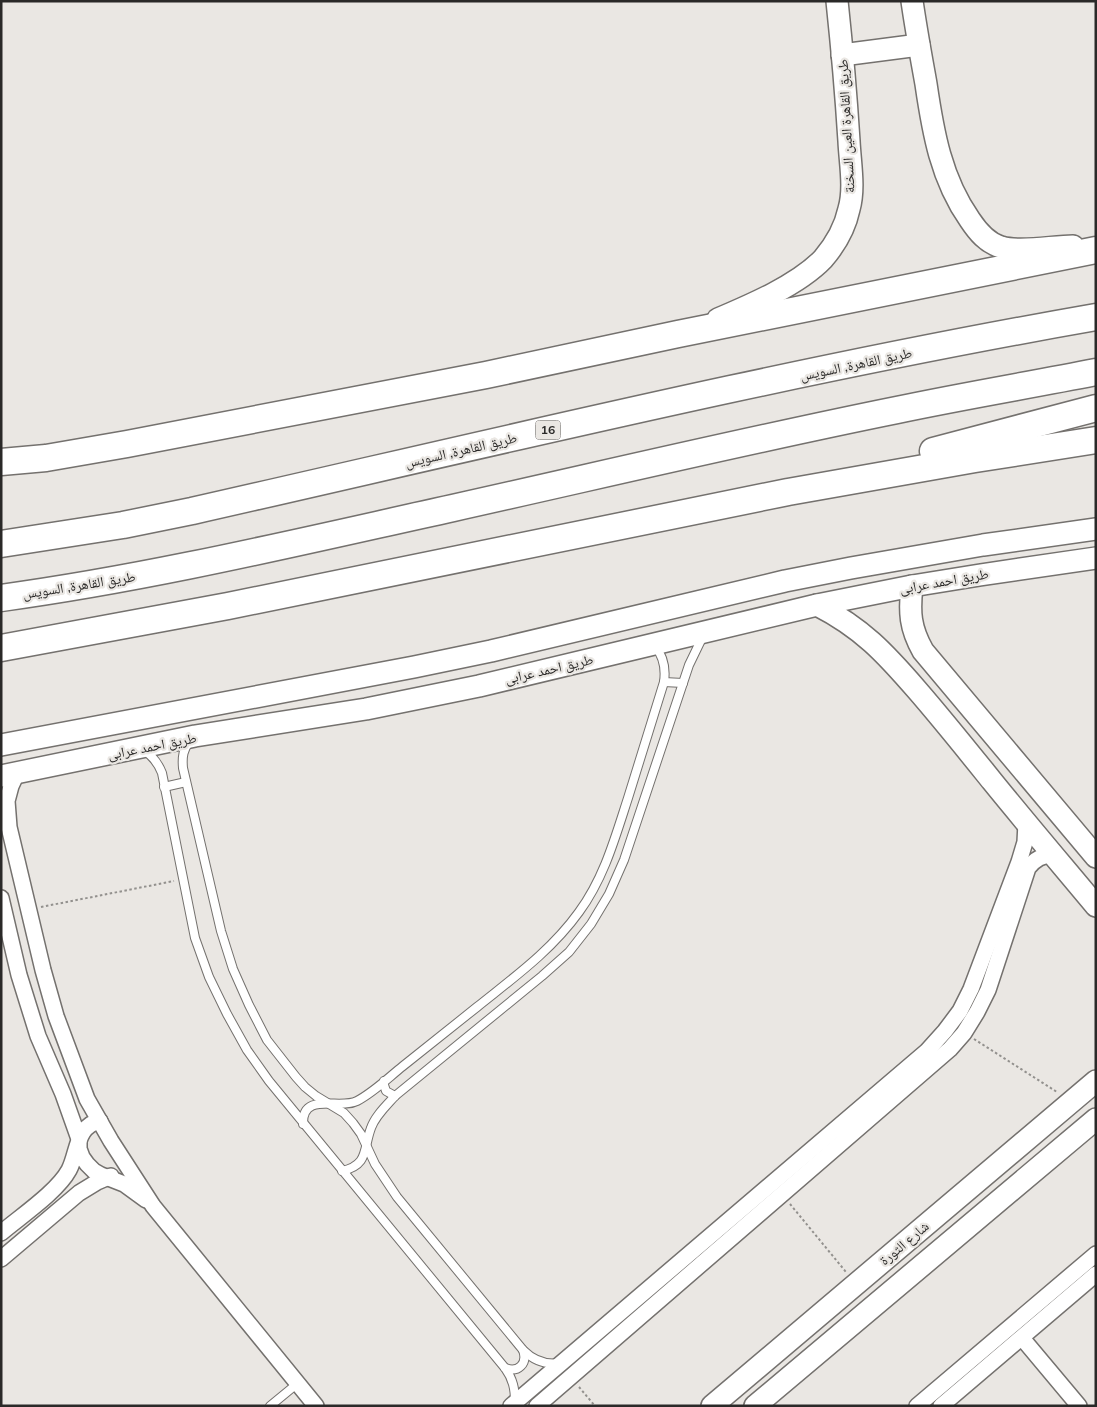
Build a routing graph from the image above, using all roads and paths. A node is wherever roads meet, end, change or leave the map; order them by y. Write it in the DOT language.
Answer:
graph roads {
  1 [pos="837,1"];
  2 [pos="912,1"];
  3 [pos="919,46"];
  4 [pos="842,55"];
  5 [pos="1096,249"];
  6 [pos="1096,318"];
  7 [pos="678,334"];
  8 [pos="1096,372"];
  9 [pos="1096,408"];
  10 [pos="1096,440"];
  11 [pos="1,462"];
  12 [pos="788,492"];
  13 [pos="1096,529"];
  14 [pos="1,544"];
  15 [pos="1096,558"];
  16 [pos="912,586"];
  17 [pos="1,598"];
  18 [pos="817,605"];
  19 [pos="706,632"];
  20 [pos="654,644"];
  21 [pos="1,648"];
  22 [pos="414,667"];
  23 [pos="664,682"];
  24 [pos="683,683"];
  25 [pos="961,697"];
  26 [pos="421,698"];
  27 [pos="939,716"];
  28 [pos="196,736"];
  29 [pos="1,744"];
  30 [pos="139,748"];
  31 [pos="9,774"];
  32 [pos="186,782"];
  33 [pos="164,787"];
  34 [pos="1026,823"];
  35 [pos="5,828"];
  36 [pos="1054,855"];
  37 [pos="1096,857"];
  38 [pos="184,879"];
  39 [pos="1,898"];
  40 [pos="1096,906"];
  41 [pos="29,909"];
  42 [pos="964,1033"];
  43 [pos="384,1081"];
  44 [pos="1096,1081"];
  45 [pos="395,1096"];
  46 [pos="1071,1102"];
  47 [pos="328,1103"];
  48 [pos="100,1121"];
  49 [pos="1094,1121"];
  50 [pos="303,1124"];
  51 [pos="79,1139"];
  52 [pos="366,1146"];
  53 [pos="124,1159"];
  54 [pos="342,1171"];
  55 [pos="106,1177"];
  56 [pos="782,1195"];
  57 [pos="153,1206"];
  58 [pos="1,1233"];
  59 [pos="1096,1254"];
  60 [pos="1,1259"];
  61 [pos="1096,1274"];
  62 [pos="862,1279"];
  63 [pos="886,1295"];
  64 [pos="1022,1338"];
  65 [pos="523,1350"];
  66 [pos="562,1363"];
  67 [pos="505,1368"];
  68 [pos="570,1377"];
  69 [pos="298,1384"];
  70 [pos="935,1391"];
  71 [pos="513,1404"];
  72 [pos="944,1405"];
  73 [pos="270,1406"];
  74 [pos="316,1406"];
  75 [pos="537,1406"];
  76 [pos="595,1406"];
  77 [pos="712,1406"];
  78 [pos="755,1406"];
  79 [pos="917,1406"];
  80 [pos="1079,1406"];
  1 -- 4 [label="street, طريق القاهرة العين السخنة"];
  2 -- 3 [label="street"];
  3 -- 4 [label="street"];
  3 -- 5 [label="street"];
  4 -- 7 [label="street, طريق القاهرة العين السخنة"];
  5 -- 7 [label="highway"];
  6 -- 14 [label="highway, طريق القاهرة, السويس / 16"];
  7 -- 11 [label="highway"];
  8 -- 17 [label="highway, طريق القاهرة, السويس"];
  9 -- 12 [label="highway"];
  10 -- 12 [label="highway"];
  12 -- 21 [label="highway"];
  13 -- 22 [label="street, طريق احمد عرابى"];
  15 -- 16 [label="street, طريق احمد عرابى"];
  16 -- 18 [label="street, طريق احمد عرابى"];
  16 -- 25 [label="street"];
  18 -- 19 [label="street, طريق احمد عرابى"];
  18 -- 27 [label="street"];
  19 -- 20 [label="street, طريق احمد عرابى"];
  19 -- 24 [label="lane"];
  20 -- 23 [label="lane"];
  20 -- 26 [label="street, طريق احمد عرابى"];
  22 -- 26 [label="street"];
  22 -- 29 [label="street, طريق احمد عرابى"];
  23 -- 24 [label="lane"];
  23 -- 43 [label="lane"];
  24 -- 45 [label="lane"];
  25 -- 27 [label="street"];
  25 -- 37 [label="street"];
  26 -- 28 [label="street, طريق احمد عرابى"];
  27 -- 34 [label="street"];
  28 -- 30 [label="street, طريق احمد عرابى"];
  28 -- 32 [label="lane"];
  30 -- 31 [label="street, طريق احمد عرابى"];
  30 -- 33 [label="lane"];
  31 -- 35 [label="street"];
  32 -- 33 [label="lane"];
  32 -- 47 [label="lane"];
  33 -- 38 [label="lane"];
  34 -- 36 [label="street"];
  34 -- 66 [label="street"];
  35 -- 41 [label="street"];
  36 -- 40 [label="street"];
  36 -- 42 [label="street"];
  38 -- 41 [label="path"];
  38 -- 50 [label="lane"];
  39 -- 51 [label="street"];
  41 -- 48 [label="street"];
  42 -- 46 [label="path"];
  42 -- 56 [label="street"];
  43 -- 45 [label="lane"];
  43 -- 47 [label="lane"];
  44 -- 46 [label="street, شارع الثورة"];
  45 -- 52 [label="lane"];
  46 -- 62 [label="street, شارع الثورة"];
  47 -- 50 [label="lane"];
  47 -- 52 [label="lane"];
  48 -- 51 [label="street"];
  48 -- 53 [label="street"];
  49 -- 63 [label="street, شارع الثورة"];
  50 -- 54 [label="lane"];
  51 -- 55 [label="street"];
  51 -- 58 [label="street"];
  52 -- 54 [label="lane"];
  52 -- 65 [label="lane"];
  53 -- 55 [label="street"];
  53 -- 57 [label="street"];
  54 -- 67 [label="lane"];
  55 -- 57 [label="street"];
  55 -- 60 [label="street"];
  56 -- 62 [label="path"];
  56 -- 68 [label="street"];
  57 -- 69 [label="street"];
  59 -- 70 [label="street"];
  61 -- 64 [label="street"];
  62 -- 63 [label="street"];
  62 -- 77 [label="street, شارع الثورة"];
  63 -- 78 [label="street, شارع الثورة"];
  64 -- 72 [label="street"];
  64 -- 80 [label="street"];
  65 -- 66 [label="lane"];
  65 -- 67 [label="lane"];
  66 -- 71 [label="street"];
  67 -- 71 [label="lane"];
  68 -- 75 [label="street"];
  68 -- 76 [label="path"];
  69 -- 73 [label="lane"];
  69 -- 74 [label="street"];
  70 -- 72 [label="street"];
  70 -- 79 [label="street"];
}
